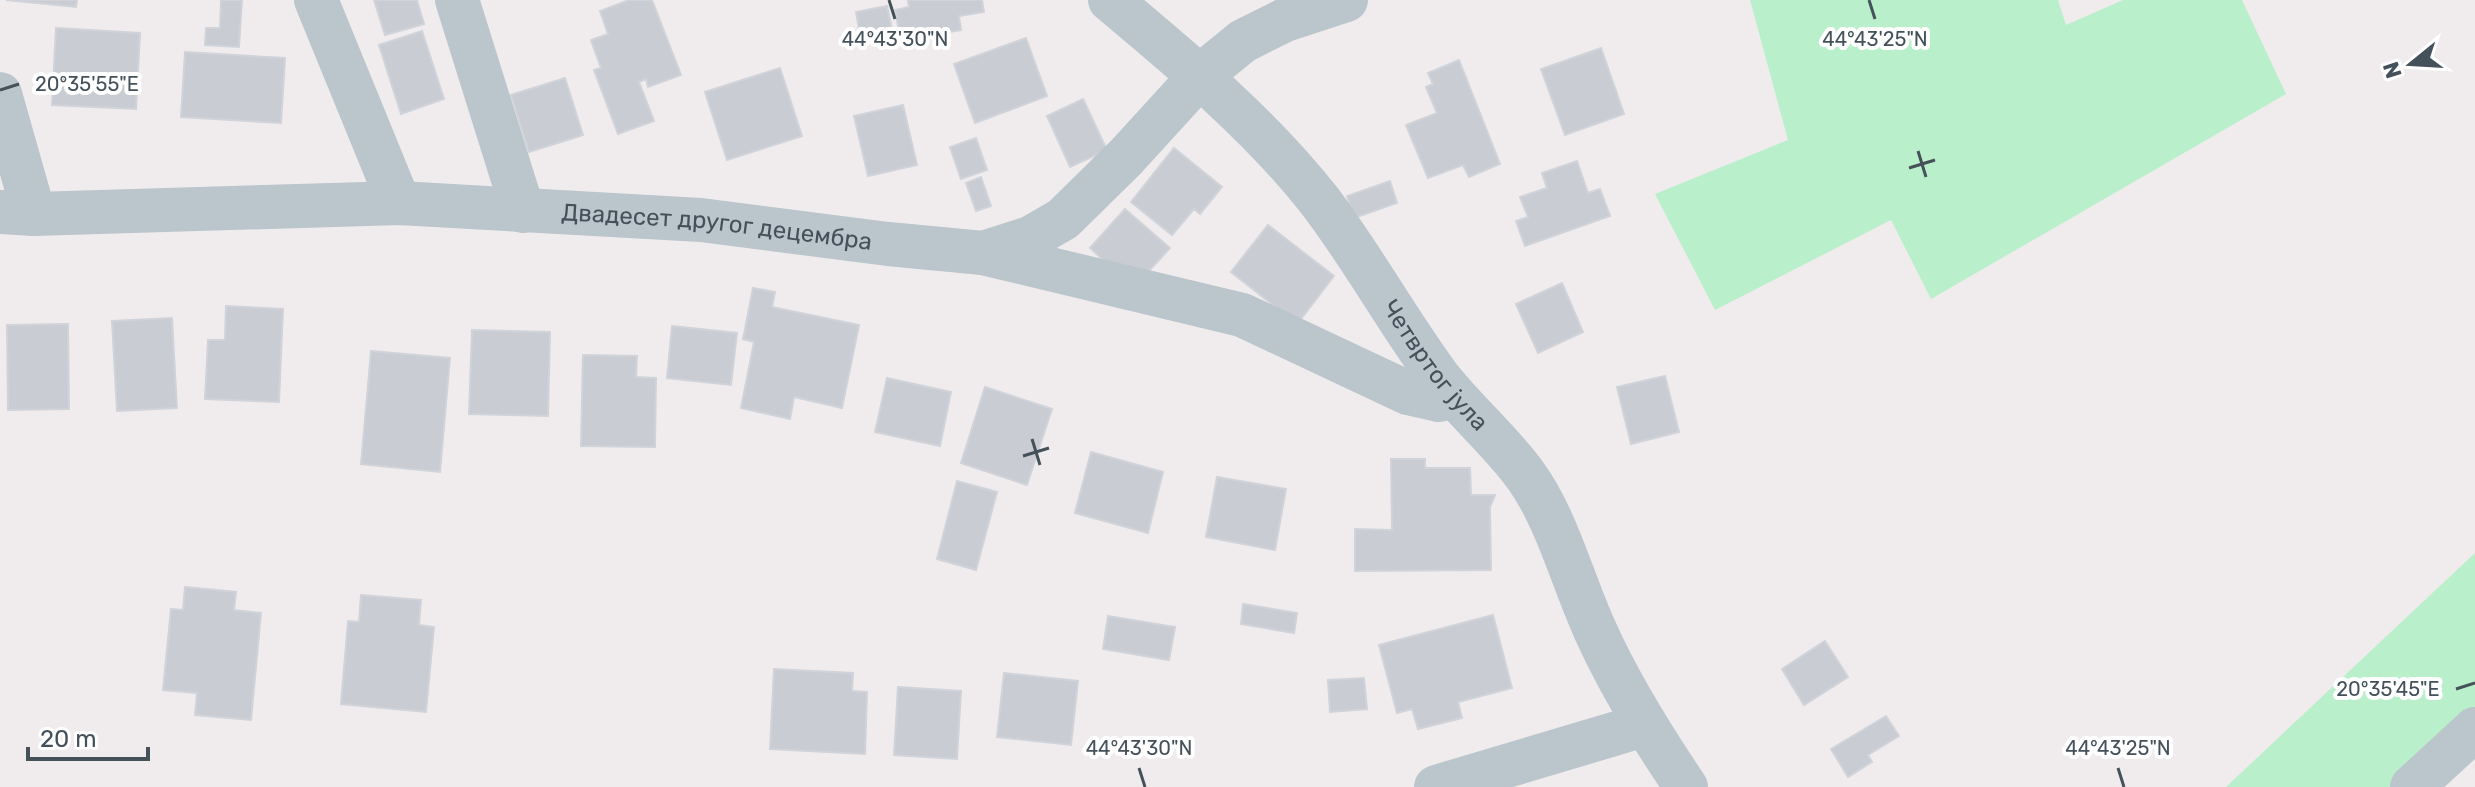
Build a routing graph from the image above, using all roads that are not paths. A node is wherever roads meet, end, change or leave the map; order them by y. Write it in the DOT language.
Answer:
graph roads {
  1 [pos="316,0"];
  2 [pos="457,0"];
  3 [pos="1110,0"];
  4 [pos="1346,0"];
  5 [pos="1200,76"];
  6 [pos="0,94"];
  7 [pos="399,203"];
  8 [pos="523,211"];
  9 [pos="17,213"];
  10 [pos="983,253"];
  11 [pos="1454,397"];
  12 [pos="1644,725"];
  13 [pos="2475,729"];
  14 [pos="1436,787"];
  15 [pos="1686,787"];
  16 [pos="2412,787"];
  1 -- 7 [label="street"];
  2 -- 8 [label="street"];
  3 -- 5 [label="street, Четвртог јула"];
  4 -- 5 [label="street, Двадесет другог децембра"];
  5 -- 10 [label="street, Двадесет другог децембра"];
  5 -- 11 [label="street, Четвртог јула"];
  6 -- 9 [label="street"];
  7 -- 8 [label="street, Двадесет другог децембра"];
  7 -- 9 [label="street, Двадесет другог децембра"];
  8 -- 10 [label="street, Двадесет другог децембра"];
  10 -- 11 [label="street"];
  11 -- 12 [label="street, Четвртог јула"];
  12 -- 14 [label="street"];
  12 -- 15 [label="street, Четвртог јула"];
  13 -- 16 [label="street"];
}
